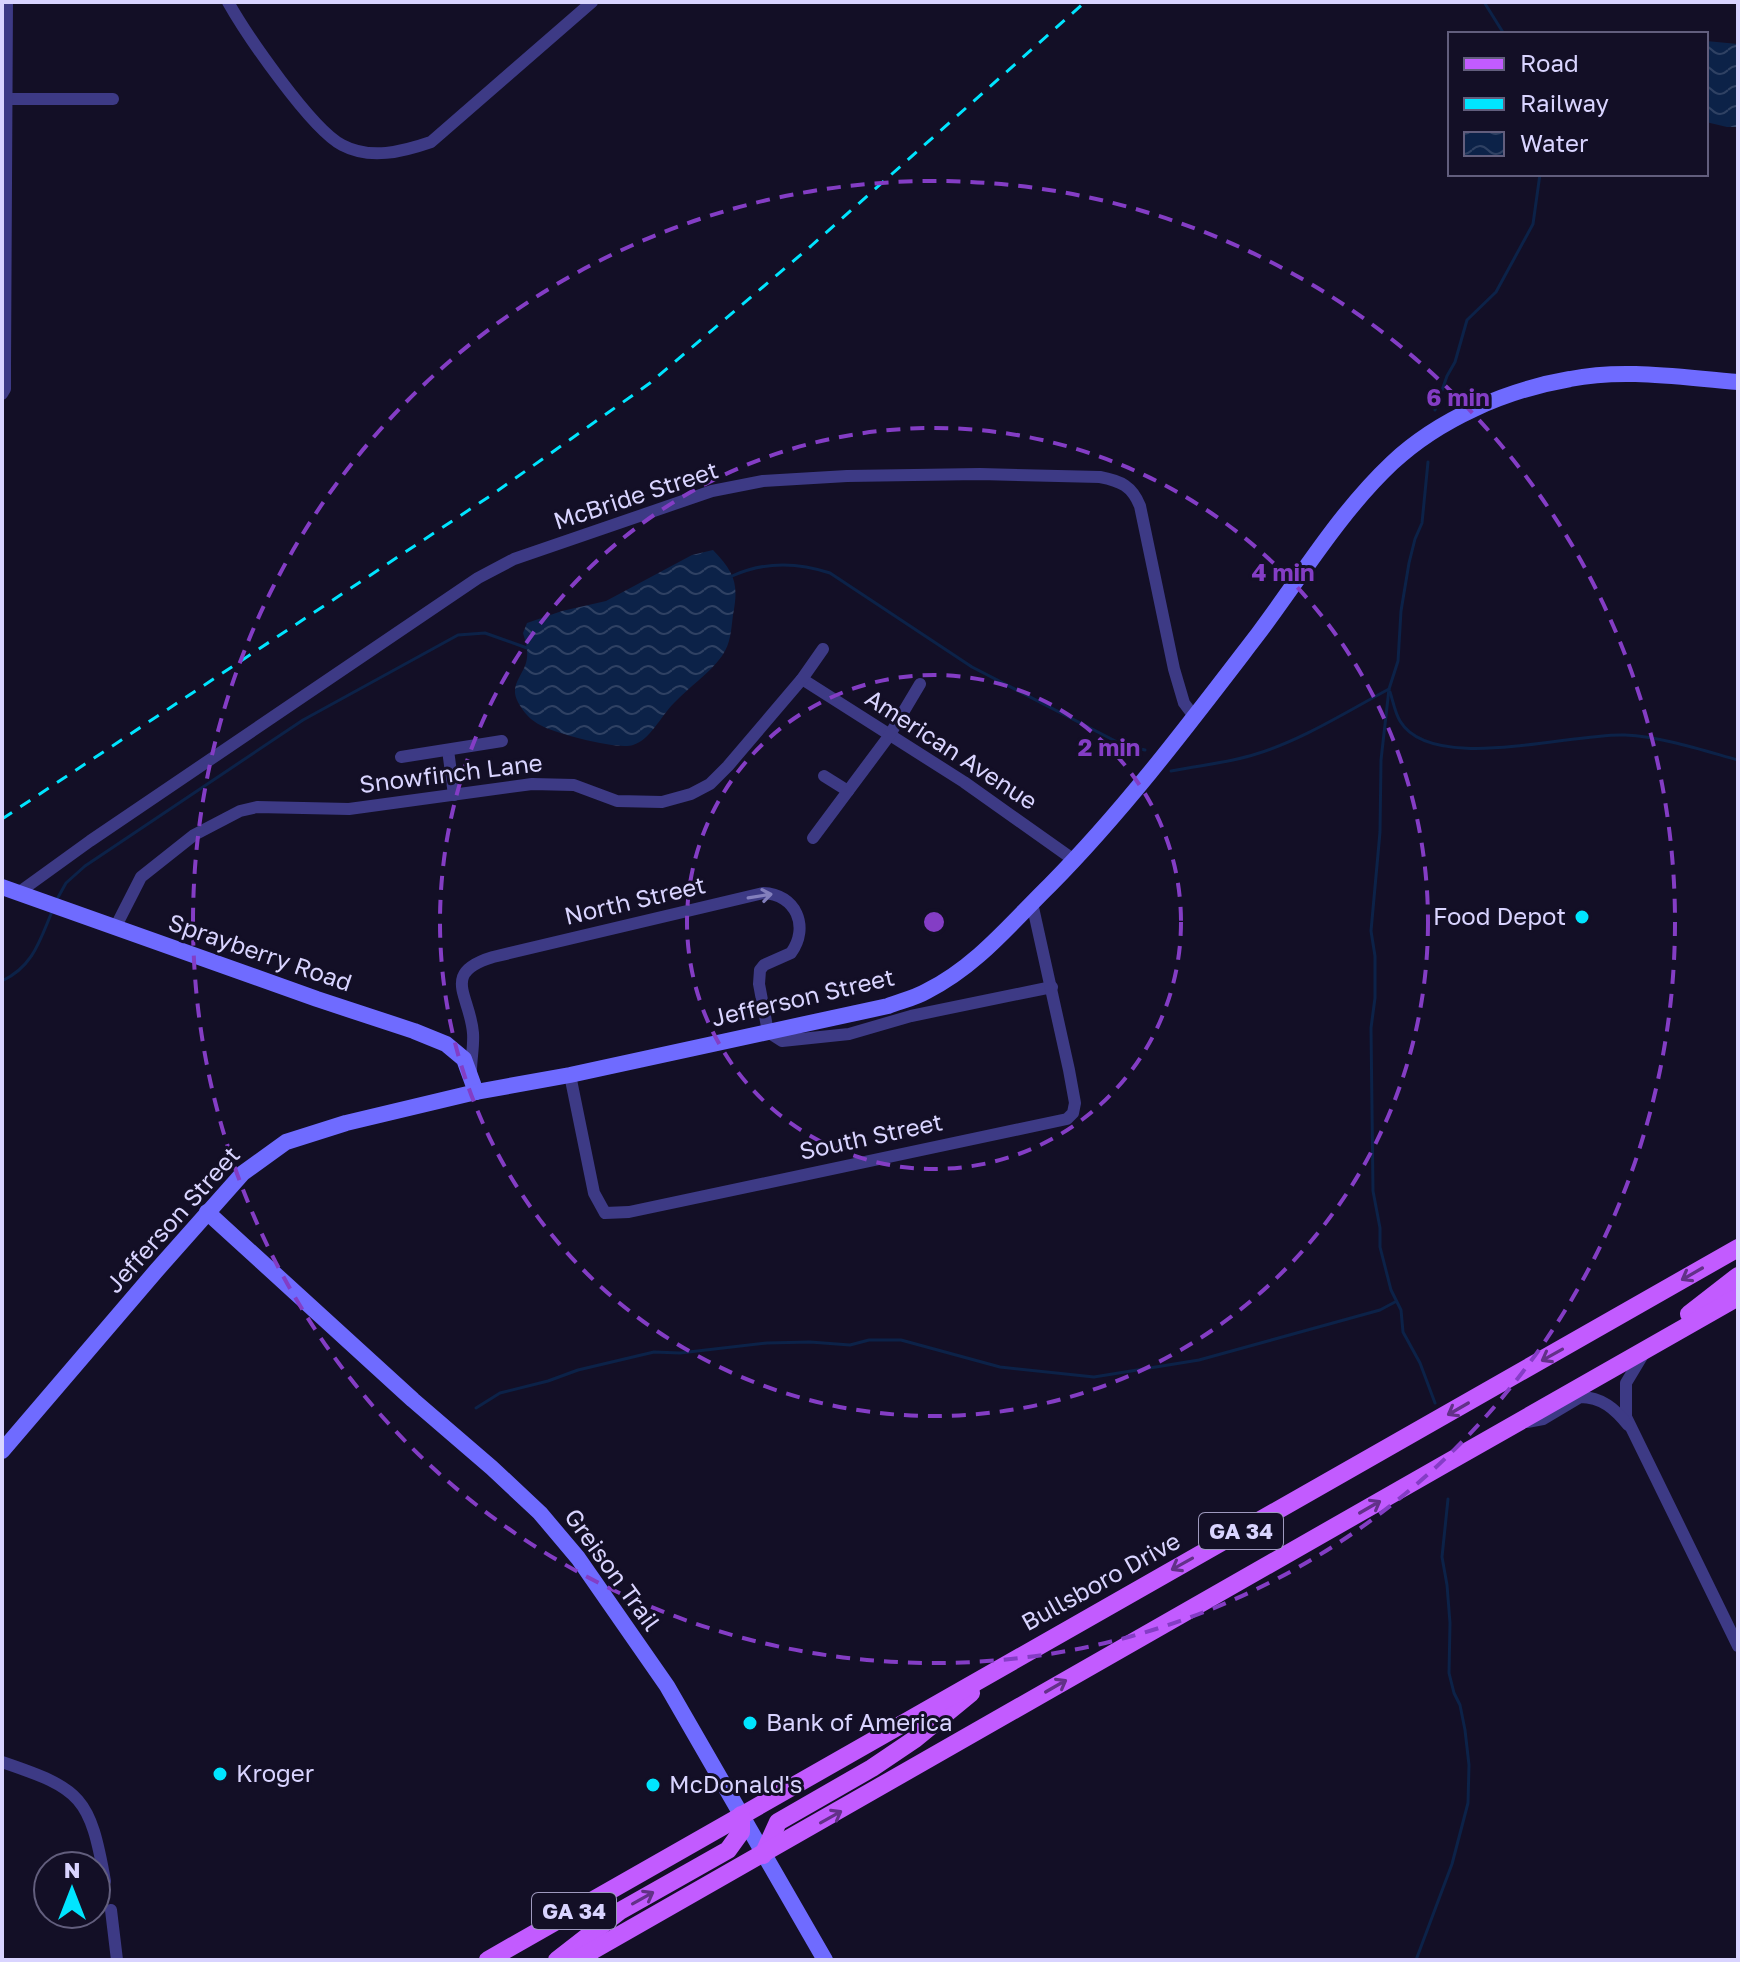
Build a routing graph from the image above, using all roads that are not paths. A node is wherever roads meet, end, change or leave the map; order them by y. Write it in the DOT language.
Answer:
graph roads {
  1 [pos="7,2"];
  2 [pos="228,2"];
  3 [pos="592,2"];
  4 [pos="4,99"];
  5 [pos="113,99"];
  6 [pos="1738,382"];
  7 [pos="2,394"];
  8 [pos="823,649"];
  9 [pos="802,679"];
  10 [pos="920,684"];
  11 [pos="1193,715"];
  12 [pos="889,736"];
  13 [pos="502,741"];
  14 [pos="448,750"];
  15 [pos="401,757"];
  16 [pos="824,776"];
  17 [pos="848,791"];
  18 [pos="454,795"];
  19 [pos="813,838"];
  20 [pos="1074,860"];
  21 [pos="10,890"];
  22 [pos="1032,903"];
  23 [pos="115,928"];
  24 [pos="1052,987"];
  25 [pos="768,1032"];
  26 [pos="471,1071"];
  27 [pos="570,1075"];
  28 [pos="476,1092"];
  29 [pos="207,1212"];
  30 [pos="1738,1248"];
  31 [pos="1738,1276"];
  32 [pos="1738,1297"];
  33 [pos="1645,1349"];
  34 [pos="1514,1424"];
  35 [pos="1636,1437"];
  36 [pos="2,1451"];
  37 [pos="1738,1646"];
  38 [pos="1000,1667"];
  39 [pos="2,1762"];
  40 [pos="741,1815"];
  41 [pos="100,1850"];
  42 [pos="763,1855"];
  43 [pos="112,1918"];
  44 [pos="117,1960"];
  45 [pos="488,1960"];
  46 [pos="557,1960"];
  47 [pos="576,1960"];
  48 [pos="825,1960"];
  1 -- 4 [label="street"];
  2 -- 3 [label="street"];
  4 -- 5 [label="street"];
  4 -- 7 [label="street"];
  6 -- 11 [label="street, Jefferson Street"];
  8 -- 9 [label="street, Snowfinch Lane"];
  9 -- 12 [label="street, American Avenue"];
  9 -- 18 [label="street, Snowfinch Lane"];
  10 -- 12 [label="street"];
  11 -- 20 [label="street, Jefferson Street"];
  11 -- 21 [label="street, McBride Street"];
  12 -- 17 [label="street"];
  12 -- 20 [label="street, American Avenue"];
  13 -- 14 [label="street"];
  14 -- 15 [label="street"];
  14 -- 18 [label="street"];
  16 -- 17 [label="street"];
  17 -- 19 [label="street"];
  18 -- 23 [label="street, Snowfinch Lane"];
  20 -- 22 [label="street, Jefferson Street"];
  21 -- 23 [label="street, Sprayberry Road"];
  22 -- 24 [label="street, South Street"];
  22 -- 25 [label="street, Jefferson Street"];
  23 -- 26 [label="street, Sprayberry Road"];
  24 -- 25 [label="street"];
  24 -- 27 [label="street, South Street"];
  26 -- 25 [label="street, North Street, one-way"];
  25 -- 27 [label="street, Jefferson Street"];
  26 -- 28 [label="street"];
  27 -- 28 [label="street, Jefferson Street"];
  28 -- 29 [label="street, Jefferson Street"];
  29 -- 36 [label="street, Jefferson Street"];
  29 -- 40 [label="street, Greison Trail"];
  30 -- 38 [label="main road, Bullsboro Drive / GA 34, one-way"];
  31 -- 33 [label="main road"];
  32 -- 33 [label="main road, GA 34"];
  33 -- 34 [label="main road, GA 34"];
  33 -- 35 [label="street"];
  34 -- 35 [label="street"];
  42 -- 34 [label="main road, GA 34, one-way"];
  35 -- 37 [label="street"];
  38 -- 40 [label="main road, Bullsboro Drive / GA 34"];
  38 -- 42 [label="main road"];
  39 -- 41 [label="street"];
  40 -- 42 [label="street, Greison Trail"];
  40 -- 45 [label="main road, Bullsboro Drive / GA 34"];
  46 -- 40 [label="main road, one-way"];
  42 -- 47 [label="main road, GA 34"];
  42 -- 48 [label="street, Greison Trail"];
  43 -- 44 [label="street"];
}
